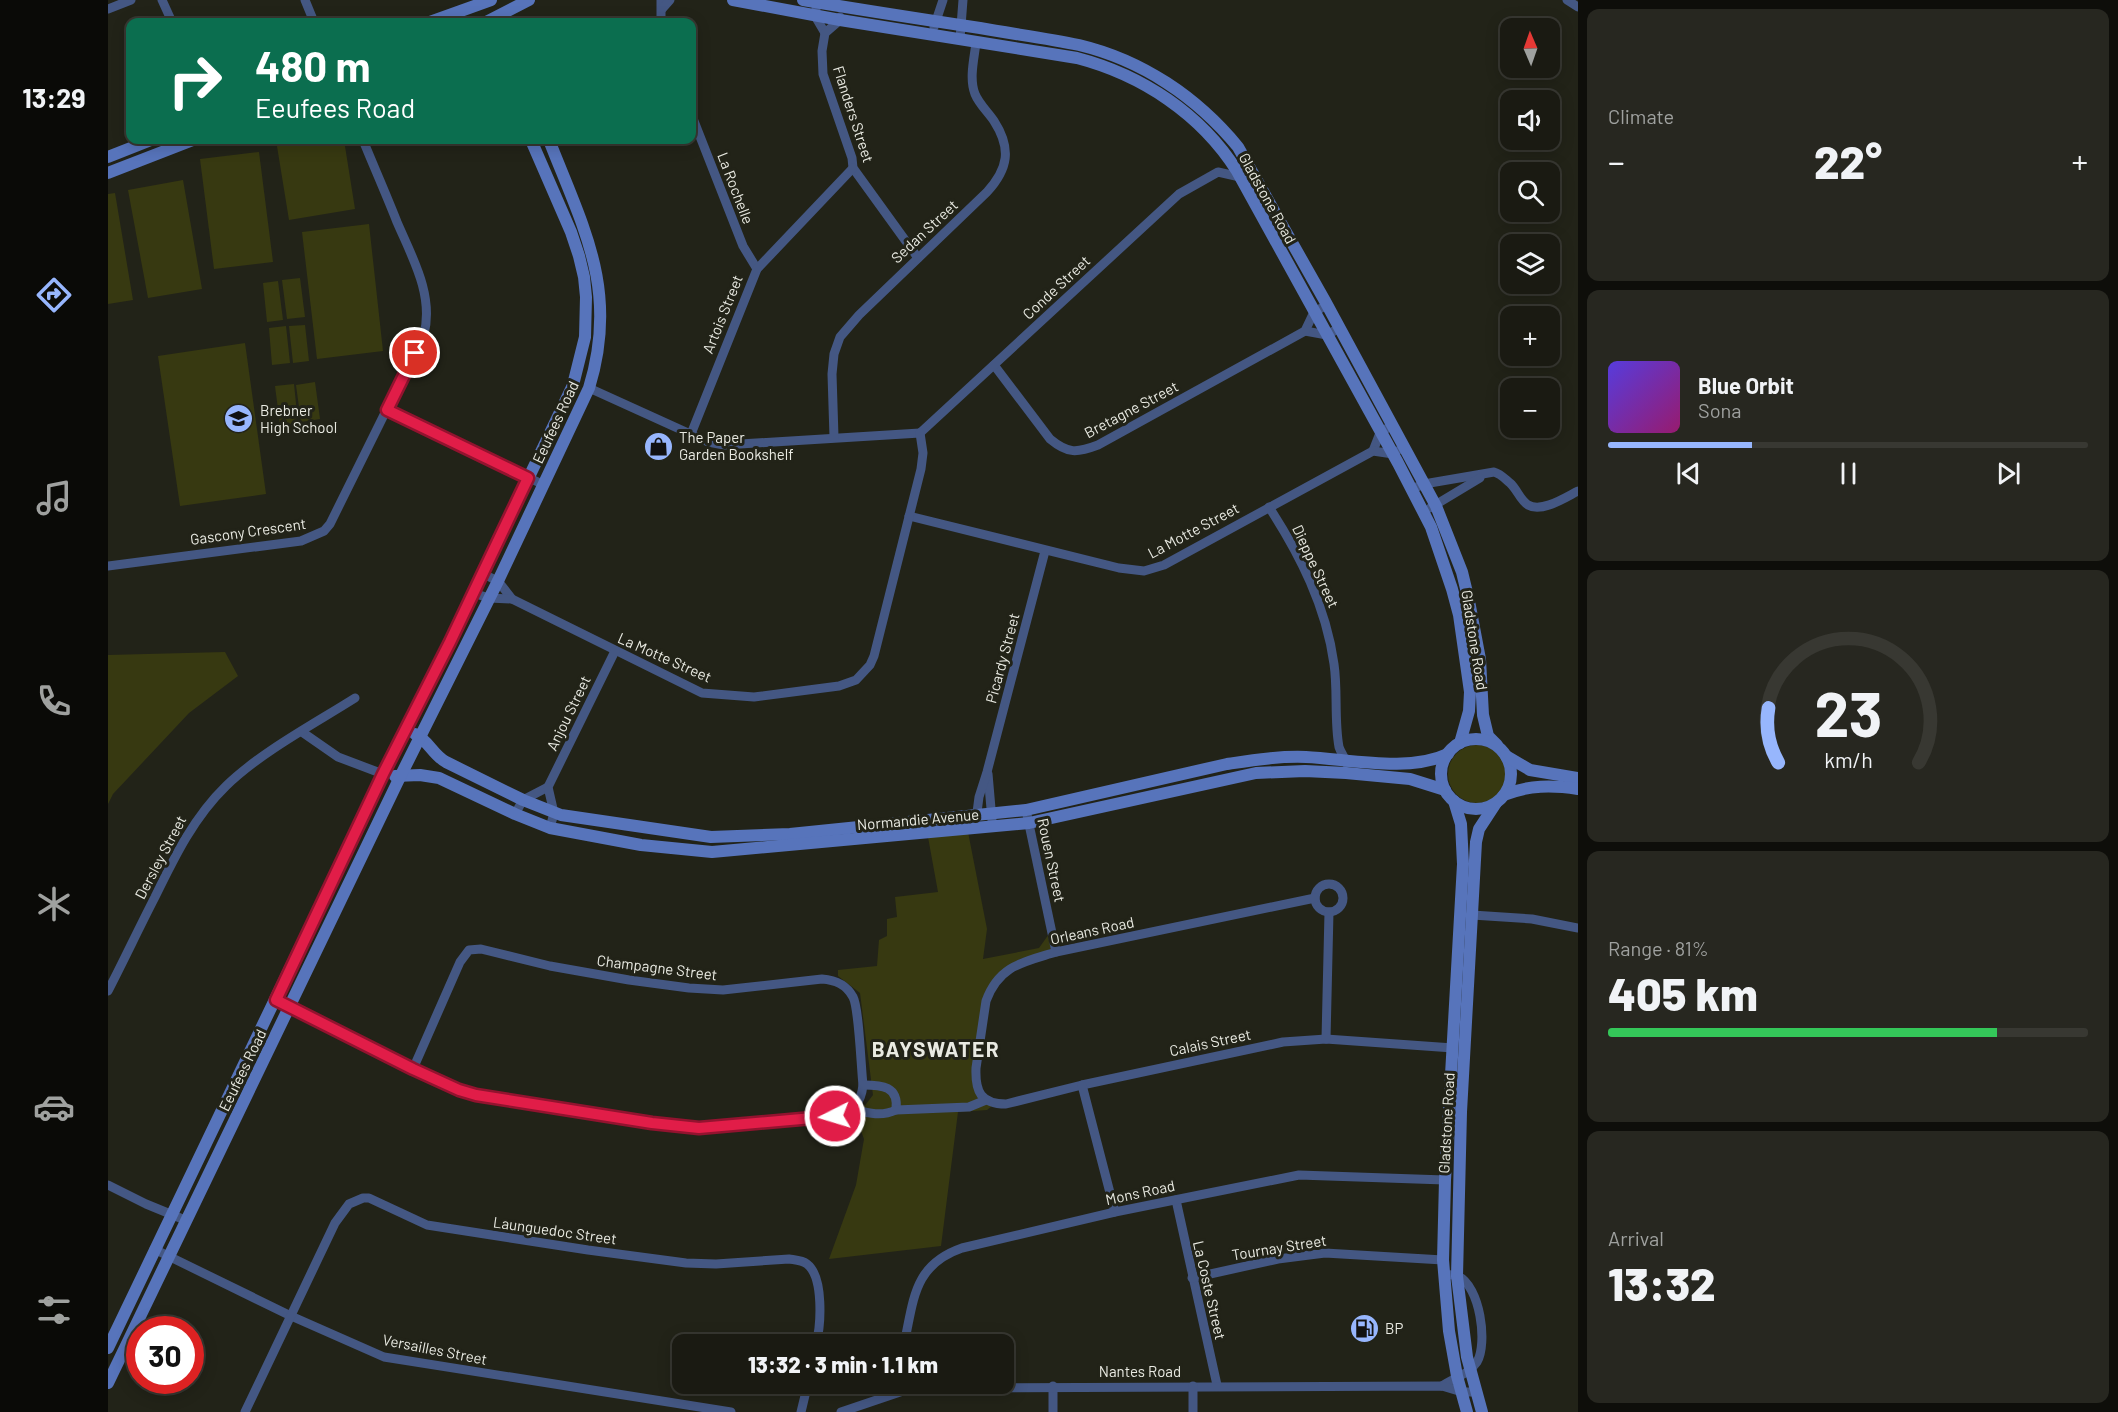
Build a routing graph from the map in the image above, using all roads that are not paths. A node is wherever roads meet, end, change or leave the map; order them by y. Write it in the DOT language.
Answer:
graph roads {
  1 [pos="131,0"];
  2 [pos="162,0"];
  3 [pos="305,0"];
  4 [pos="492,0"];
  5 [pos="529,0"];
  6 [pos="670,0"];
  7 [pos="733,0"];
  8 [pos="803,0"];
  9 [pos="943,0"];
  10 [pos="963,0"];
  11 [pos="1568,0"];
  12 [pos="817,2"];
  13 [pos="475,3"];
  14 [pos="661,4"];
  15 [pos="842,7"];
  16 [pos="1578,7"];
  17 [pos="108,9"];
  18 [pos="815,16"];
  19 [pos="170,18"];
  20 [pos="312,18"];
  21 [pos="439,18"];
  22 [pos="482,18"];
  23 [pos="501,18"];
  24 [pos="502,18"];
  25 [pos="840,20"];
  26 [pos="935,21"];
  27 [pos="962,25"];
  28 [pos="993,31"];
  29 [pos="825,33"];
  30 [pos="933,36"];
  31 [pos="960,39"];
  32 [pos="976,43"];
  33 [pos="991,45"];
  34 [pos="696,126"];
  35 [pos="141,144"];
  36 [pos="183,144"];
  37 [pos="365,144"];
  38 [pos="533,144"];
  39 [pos="551,144"];
  40 [pos="1238,147"];
  41 [pos="1227,154"];
  42 [pos="108,157"];
  43 [pos="853,168"];
  44 [pos="1218,172"];
  45 [pos="108,173"];
  46 [pos="1246,173"];
  47 [pos="567,184"];
  48 [pos="553,191"];
  49 [pos="918,258"];
  50 [pos="757,268"];
  51 [pos="1327,305"];
  52 [pos="1314,312"];
  53 [pos="1340,328"];
  54 [pos="1305,331"];
  55 [pos="1326,335"];
  56 [pos="994,365"];
  57 [pos="589,388"];
  58 [pos="387,410"];
  59 [pos="1392,425"];
  60 [pos="920,433"];
  61 [pos="1380,433"];
  62 [pos="691,434"];
  63 [pos="834,438"];
  64 [pos="1404,447"];
  65 [pos="1373,451"];
  66 [pos="1393,454"];
  67 [pos="1485,475"];
  68 [pos="528,478"];
  69 [pos="542,484"];
  70 [pos="1424,484"];
  71 [pos="1412,489"];
  72 [pos="1578,491"];
  73 [pos="1436,506"];
  74 [pos="1269,507"];
  75 [pos="1423,512"];
  76 [pos="909,516"];
  77 [pos="1045,551"];
  78 [pos="108,566"];
  79 [pos="482,573"];
  80 [pos="498,581"];
  81 [pos="473,592"];
  82 [pos="489,598"];
  83 [pos="512,599"];
  84 [pos="450,642"];
  85 [pos="465,649"];
  86 [pos="615,651"];
  87 [pos="355,698"];
  88 [pos="406,729"];
  89 [pos="302,732"];
  90 [pos="422,737"];
  91 [pos="1460,743"];
  92 [pos="1497,746"];
  93 [pos="1448,754"];
  94 [pos="1506,756"];
  95 [pos="1344,760"];
  96 [pos="1329,765"];
  97 [pos="987,772"];
  98 [pos="383,774"];
  99 [pos="400,777"];
  100 [pos="1578,778"];
  101 [pos="548,787"];
  102 [pos="1578,789"];
  103 [pos="1445,790"];
  104 [pos="1500,799"];
  105 [pos="523,800"];
  106 [pos="1454,801"];
  107 [pos="1026,810"];
  108 [pos="554,813"];
  109 [pos="514,814"];
  110 [pos="992,821"];
  111 [pos="976,822"];
  112 [pos="1029,823"];
  113 [pos="550,828"];
  114 [pos="680,834"];
  115 [pos="678,849"];
  116 [pos="1315,898"];
  117 [pos="1329,912"];
  118 [pos="1467,916"];
  119 [pos="1578,928"];
  120 [pos="1056,952"];
  121 [pos="108,991"];
  122 [pos="276,1000"];
  123 [pos="290,1008"];
  124 [pos="1326,1040"];
  125 [pos="1458,1049"];
  126 [pos="413,1069"];
  127 [pos="863,1085"];
  128 [pos="1082,1085"];
  129 [pos="983,1097"];
  130 [pos="853,1109"];
  131 [pos="896,1110"];
  132 [pos="1459,1170"];
  133 [pos="1445,1181"];
  134 [pos="108,1185"];
  135 [pos="1458,1192"];
  136 [pos="1176,1200"];
  137 [pos="1115,1212"];
  138 [pos="170,1215"];
  139 [pos="185,1220"];
  140 [pos="154,1249"];
  141 [pos="1457,1249"];
  142 [pos="1443,1254"];
  143 [pos="170,1256"];
  144 [pos="1444,1275"];
  145 [pos="1457,1276"];
  146 [pos="1192,1278"];
  147 [pos="291,1316"];
  148 [pos="817,1334"];
  149 [pos="906,1334"];
  150 [pos="108,1348"];
  151 [pos="1471,1370"];
  152 [pos="1457,1376"];
  153 [pos="108,1383"];
  154 [pos="1217,1385"];
  155 [pos="1053,1386"];
  156 [pos="1193,1386"];
  157 [pos="1442,1386"];
  158 [pos="1014,1387"];
  159 [pos="1462,1392"];
  160 [pos="1477,1392"];
  161 [pos="805,1394"];
  162 [pos="892,1394"];
  163 [pos="245,1412"];
  164 [pos="731,1412"];
  165 [pos="801,1412"];
  166 [pos="841,1412"];
  167 [pos="1053,1412"];
  168 [pos="1193,1412"];
  169 [pos="1467,1412"];
  170 [pos="1482,1412"];
  1 -- 17 [label="street"];
  2 -- 19 [label="street"];
  3 -- 20 [label="street"];
  4 -- 13 [label="street"];
  4 -- 23 [label="street"];
  5 -- 24 [label="street"];
  6 -- 14 [label="street"];
  7 -- 18 [label="street, Gladstone Road"];
  8 -- 12 [label="street, Gladstone Road"];
  9 -- 26 [label="street"];
  10 -- 27 [label="street"];
  11 -- 16 [label="street"];
  12 -- 15 [label="street, Gladstone Road"];
  12 -- 18 [label="street"];
  13 -- 21 [label="street"];
  13 -- 22 [label="street"];
  15 -- 25 [label="street"];
  15 -- 26 [label="street, Gladstone Road"];
  18 -- 25 [label="street, Gladstone Road"];
  18 -- 29 [label="street"];
  25 -- 29 [label="street"];
  25 -- 30 [label="street, Gladstone Road"];
  26 -- 27 [label="street, Gladstone Road"];
  26 -- 30 [label="street"];
  27 -- 28 [label="street, Gladstone Road"];
  27 -- 31 [label="street"];
  28 -- 33 [label="street"];
  28 -- 40 [label="street, Gladstone Road"];
  29 -- 43 [label="street, Flanders Street"];
  30 -- 31 [label="street, Gladstone Road"];
  31 -- 32 [label="street, Gladstone Road"];
  32 -- 33 [label="street, Gladstone Road"];
  32 -- 49 [label="street, Sedan Street"];
  33 -- 41 [label="street, Gladstone Road"];
  34 -- 50 [label="street, La Rochelle"];
  35 -- 42 [label="street"];
  36 -- 45 [label="street"];
  37 -- 58 [label="street, Gascony Crescent"];
  38 -- 48 [label="street, Eeufees Road"];
  39 -- 47 [label="street, Eeufees Road"];
  40 -- 41 [label="street"];
  40 -- 46 [label="street, Gladstone Road"];
  41 -- 44 [label="street"];
  41 -- 46 [label="street, Gladstone Road"];
  43 -- 49 [label="street, Flanders Street"];
  43 -- 50 [label="street, Artois Street"];
  44 -- 46 [label="street"];
  44 -- 56 [label="street, Conde Street"];
  46 -- 51 [label="street, Gladstone Road"];
  46 -- 52 [label="street, Gladstone Road"];
  47 -- 48 [label="street"];
  47 -- 57 [label="street, Eeufees Road"];
  48 -- 68 [label="street, Eeufees Road"];
  49 -- 63 [label="street, Sedan Street"];
  50 -- 62 [label="street, Artois Street"];
  51 -- 52 [label="street"];
  51 -- 53 [label="street, Gladstone Road"];
  52 -- 54 [label="street"];
  52 -- 55 [label="street, Gladstone Road"];
  53 -- 55 [label="street"];
  53 -- 59 [label="street, Gladstone Road"];
  54 -- 55 [label="street"];
  54 -- 56 [label="street, Bretagne Street"];
  55 -- 61 [label="street, Gladstone Road"];
  56 -- 60 [label="street, Conde Street"];
  57 -- 62 [label="street"];
  57 -- 69 [label="street, Eeufees Road"];
  58 -- 68 [label="street"];
  58 -- 78 [label="street, Gascony Crescent"];
  59 -- 61 [label="street"];
  59 -- 64 [label="street, Gladstone Road"];
  60 -- 63 [label="street"];
  60 -- 76 [label="street, La Motte Street"];
  61 -- 65 [label="street"];
  61 -- 66 [label="street, Gladstone Road"];
  62 -- 63 [label="street"];
  64 -- 66 [label="street"];
  64 -- 70 [label="street, Gladstone Road"];
  65 -- 66 [label="street"];
  65 -- 74 [label="street, La Motte Street"];
  66 -- 71 [label="street, Gladstone Road"];
  67 -- 70 [label="street"];
  67 -- 72 [label="street"];
  67 -- 73 [label="street"];
  68 -- 69 [label="street"];
  68 -- 79 [label="street, Eeufees Road"];
  69 -- 80 [label="street, Eeufees Road"];
  70 -- 71 [label="street"];
  70 -- 73 [label="street, Gladstone Road"];
  71 -- 75 [label="street, Gladstone Road"];
  73 -- 75 [label="street"];
  73 -- 92 [label="street, Gladstone Road"];
  74 -- 77 [label="street, La Motte Street"];
  74 -- 95 [label="street, Dieppe Street"];
  75 -- 91 [label="street, Gladstone Road"];
  76 -- 77 [label="street, La Motte Street"];
  76 -- 86 [label="street, La Motte Street"];
  77 -- 97 [label="street, Picardy Street"];
  79 -- 80 [label="street, La Motte Street"];
  79 -- 81 [label="street, Eeufees Road"];
  80 -- 82 [label="street, Eeufees Road"];
  80 -- 83 [label="street, La Motte Street"];
  81 -- 82 [label="street, La Motte Street"];
  81 -- 84 [label="street, Eeufees Road"];
  82 -- 83 [label="street, La Motte Street"];
  82 -- 85 [label="street, Eeufees Road"];
  83 -- 86 [label="street, La Motte Street"];
  84 -- 85 [label="street"];
  84 -- 88 [label="street, Eeufees Road"];
  85 -- 90 [label="street, Eeufees Road"];
  86 -- 101 [label="street, Anjou Street"];
  87 -- 89 [label="street, Dersley Street"];
  88 -- 90 [label="street"];
  88 -- 98 [label="street, Eeufees Road"];
  89 -- 98 [label="street"];
  89 -- 121 [label="street, Dersley Street"];
  90 -- 99 [label="street, Eeufees Road"];
  90 -- 105 [label="street, Normandie Avenue"];
  91 -- 92 [label="street"];
  91 -- 93 [label="street"];
  92 -- 94 [label="street"];
  93 -- 95 [label="street, Normandie Avenue"];
  93 -- 103 [label="street"];
  94 -- 100 [label="street"];
  94 -- 104 [label="street"];
  95 -- 96 [label="street, Normandie Avenue"];
  95 -- 103 [label="street, Normandie Avenue"];
  96 -- 107 [label="street, Normandie Avenue"];
  96 -- 112 [label="street, Normandie Avenue"];
  97 -- 110 [label="street, Picardy Street"];
  97 -- 111 [label="street, Picardy Street"];
  98 -- 99 [label="street, Normandie Avenue"];
  98 -- 122 [label="street, Eeufees Road"];
  99 -- 109 [label="street, Normandie Avenue"];
  99 -- 123 [label="street, Eeufees Road"];
  101 -- 105 [label="street"];
  101 -- 108 [label="street"];
  102 -- 104 [label="street"];
  103 -- 106 [label="street"];
  104 -- 106 [label="street"];
  104 -- 118 [label="street, Gladstone Road"];
  105 -- 108 [label="street, Normandie Avenue"];
  105 -- 109 [label="street"];
  106 -- 118 [label="street, Gladstone Road"];
  107 -- 110 [label="street, Normandie Avenue"];
  107 -- 112 [label="street, Rouen Street"];
  108 -- 113 [label="street"];
  108 -- 114 [label="street, Normandie Avenue"];
  109 -- 113 [label="street, Normandie Avenue"];
  110 -- 111 [label="street, Normandie Avenue"];
  110 -- 112 [label="street, Normandie Avenue"];
  111 -- 114 [label="street, Normandie Avenue"];
  111 -- 115 [label="street, Normandie Avenue"];
  112 -- 120 [label="street, Rouen Street"];
  113 -- 115 [label="street, Normandie Avenue"];
  114 -- 115 [label="street"];
  116 -- 117 [label="street"];
  116 -- 117 [label="street"];
  116 -- 120 [label="street, Orleans Road"];
  117 -- 124 [label="street"];
  118 -- 119 [label="street"];
  118 -- 125 [label="street, Gladstone Road"];
  120 -- 129 [label="street, Orleans Road"];
  122 -- 123 [label="street"];
  122 -- 138 [label="street, Eeufees Road"];
  123 -- 126 [label="street"];
  123 -- 139 [label="street, Eeufees Road"];
  124 -- 125 [label="street, Calais Street"];
  124 -- 128 [label="street, Calais Street"];
  125 -- 132 [label="street, Gladstone Road"];
  125 -- 133 [label="street, Gladstone Road"];
  126 -- 127 [label="street, Champagne Street"];
  126 -- 130 [label="street"];
  127 -- 130 [label="street, Champagne Street"];
  127 -- 131 [label="street"];
  128 -- 129 [label="street, Calais Street"];
  128 -- 137 [label="street"];
  129 -- 131 [label="street, Calais Street"];
  130 -- 131 [label="street, Calais Street"];
  132 -- 133 [label="street"];
  132 -- 135 [label="street, Gladstone Road"];
  133 -- 135 [label="street"];
  133 -- 136 [label="street, Mons Road"];
  133 -- 142 [label="street, Gladstone Road"];
  134 -- 138 [label="street"];
  135 -- 141 [label="street, Gladstone Road"];
  136 -- 137 [label="street, Mons Road"];
  136 -- 146 [label="street, La Coste Street"];
  137 -- 149 [label="street, Mons Road"];
  138 -- 139 [label="street"];
  138 -- 140 [label="street, Eeufees Road"];
  139 -- 143 [label="street, Eeufees Road"];
  140 -- 143 [label="street, Versailles Street"];
  140 -- 150 [label="street, Eeufees Road"];
  141 -- 142 [label="street"];
  141 -- 145 [label="street, Gladstone Road"];
  142 -- 144 [label="street, Gladstone Road"];
  142 -- 146 [label="street, Tournay Street"];
  143 -- 147 [label="street, Versailles Street"];
  143 -- 153 [label="street, Eeufees Road"];
  144 -- 145 [label="street"];
  144 -- 152 [label="street, Gladstone Road"];
  145 -- 151 [label="street, Gladstone Road"];
  145 -- 151 [label="street"];
  146 -- 154 [label="street, La Coste Street"];
  147 -- 148 [label="street, Launguedoc Street"];
  147 -- 163 [label="street"];
  147 -- 164 [label="street, Versailles Street"];
  151 -- 152 [label="street"];
  151 -- 160 [label="street, Gladstone Road"];
  152 -- 157 [label="street"];
  152 -- 159 [label="street, Gladstone Road"];
  154 -- 156 [label="street, Nantes Road"];
  154 -- 157 [label="street, Nantes Road"];
  155 -- 156 [label="street, Nantes Road"];
  155 -- 158 [label="street, Nantes Road"];
  155 -- 167 [label="street"];
  156 -- 168 [label="street"];
  157 -- 159 [label="street, Nantes Road"];
  159 -- 160 [label="street, Nantes Road"];
  159 -- 169 [label="street, Gladstone Road"];
  160 -- 170 [label="street, Gladstone Road"];
  161 -- 165 [label="street"];
  162 -- 166 [label="street, Nantes Road"];
}
